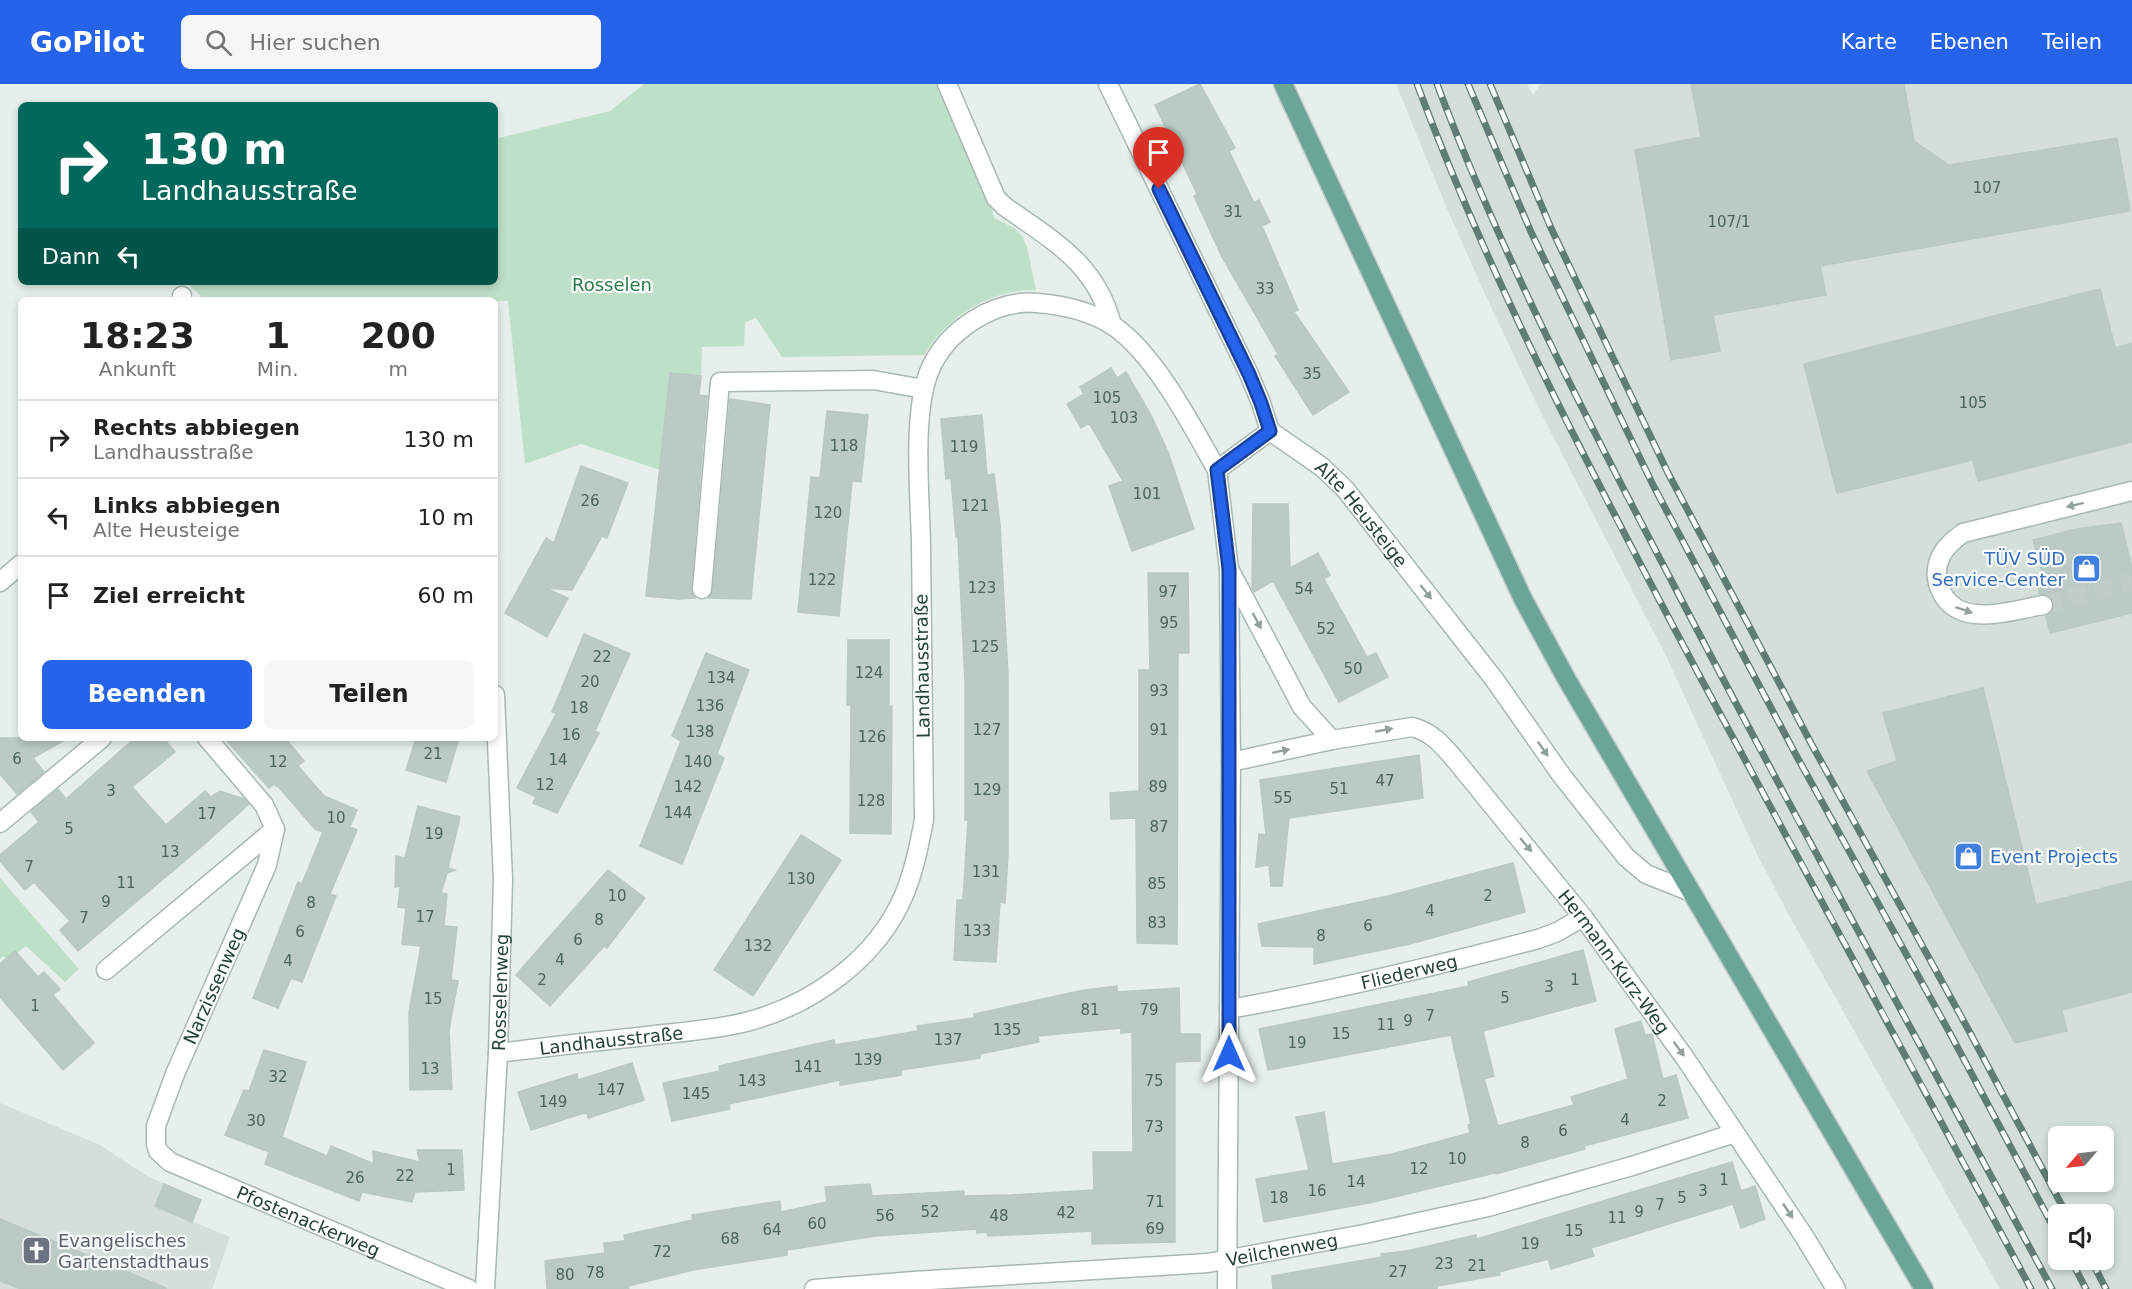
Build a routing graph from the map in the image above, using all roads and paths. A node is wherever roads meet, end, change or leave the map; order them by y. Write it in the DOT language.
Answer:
graph roads {
  1 [pos="946,84"];
  2 [pos="1108,84"];
  3 [pos="1283,84"];
  4 [pos="1112,325"];
  5 [pos="924,389"];
  6 [pos="1270,431"];
  7 [pos="1217,470"];
  8 [pos="2132,491"];
  9 [pos="18,567"];
  10 [pos="1229,569"];
  11 [pos="0,582"];
  12 [pos="702,589"];
  13 [pos="2043,605"];
  14 [pos="1332,740"];
  15 [pos="98,741"];
  16 [pos="210,741"];
  17 [pos="497,741"];
  18 [pos="1231,762"];
  19 [pos="0,823"];
  20 [pos="275,829"];
  21 [pos="1690,891"];
  22 [pos="1583,917"];
  23 [pos="106,970"];
  24 [pos="1229,1009"];
  25 [pos="498,1053"];
  26 [pos="1735,1133"];
  27 [pos="156,1144"];
  28 [pos="1227,1259"];
  29 [pos="469,1289"];
  30 [pos="485,1289"];
  31 [pos="814,1289"];
  32 [pos="1227,1289"];
  33 [pos="1836,1289"];
  34 [pos="1924,1289"];
  1 -- 4 [label="street"];
  2 -- 6 [label="street"];
  3 -- 21 [label="main road"];
  4 -- 5 [label="street, Landhausstraße"];
  4 -- 7 [label="street, Landhausstraße"];
  5 -- 12 [label="street"];
  5 -- 25 [label="street, Landhausstraße"];
  6 -- 7 [label="street"];
  6 -- 21 [label="street, Alte Heusteige, one-way"];
  7 -- 10 [label="street, Landhausstraße"];
  8 -- 13 [label="street, one-way"];
  9 -- 11 [label="street"];
  10 -- 14 [label="street, one-way"];
  10 -- 18 [label="street, Landhausstraße"];
  18 -- 14 [label="street, Hermann-Kurz-Weg, one-way"];
  14 -- 22 [label="street, Hermann-Kurz-Weg, one-way"];
  15 -- 19 [label="street"];
  16 -- 20 [label="street"];
  17 -- 25 [label="street, Rosselenweg"];
  18 -- 24 [label="street, Landhausstraße"];
  20 -- 23 [label="street"];
  20 -- 27 [label="street, Narzissenweg"];
  21 -- 34 [label="main road"];
  22 -- 24 [label="street, Fliederweg"];
  22 -- 26 [label="street, Hermann-Kurz-Weg, one-way"];
  24 -- 28 [label="street, Landhausstraße"];
  25 -- 30 [label="street, Rosselenweg"];
  26 -- 28 [label="street, Veilchenweg"];
  26 -- 33 [label="street, Hermann-Kurz-Weg, one-way"];
  27 -- 29 [label="street, Pfostenackerweg"];
  28 -- 31 [label="street, Veilchenweg"];
  28 -- 32 [label="street, Landhausstraße"];
}
